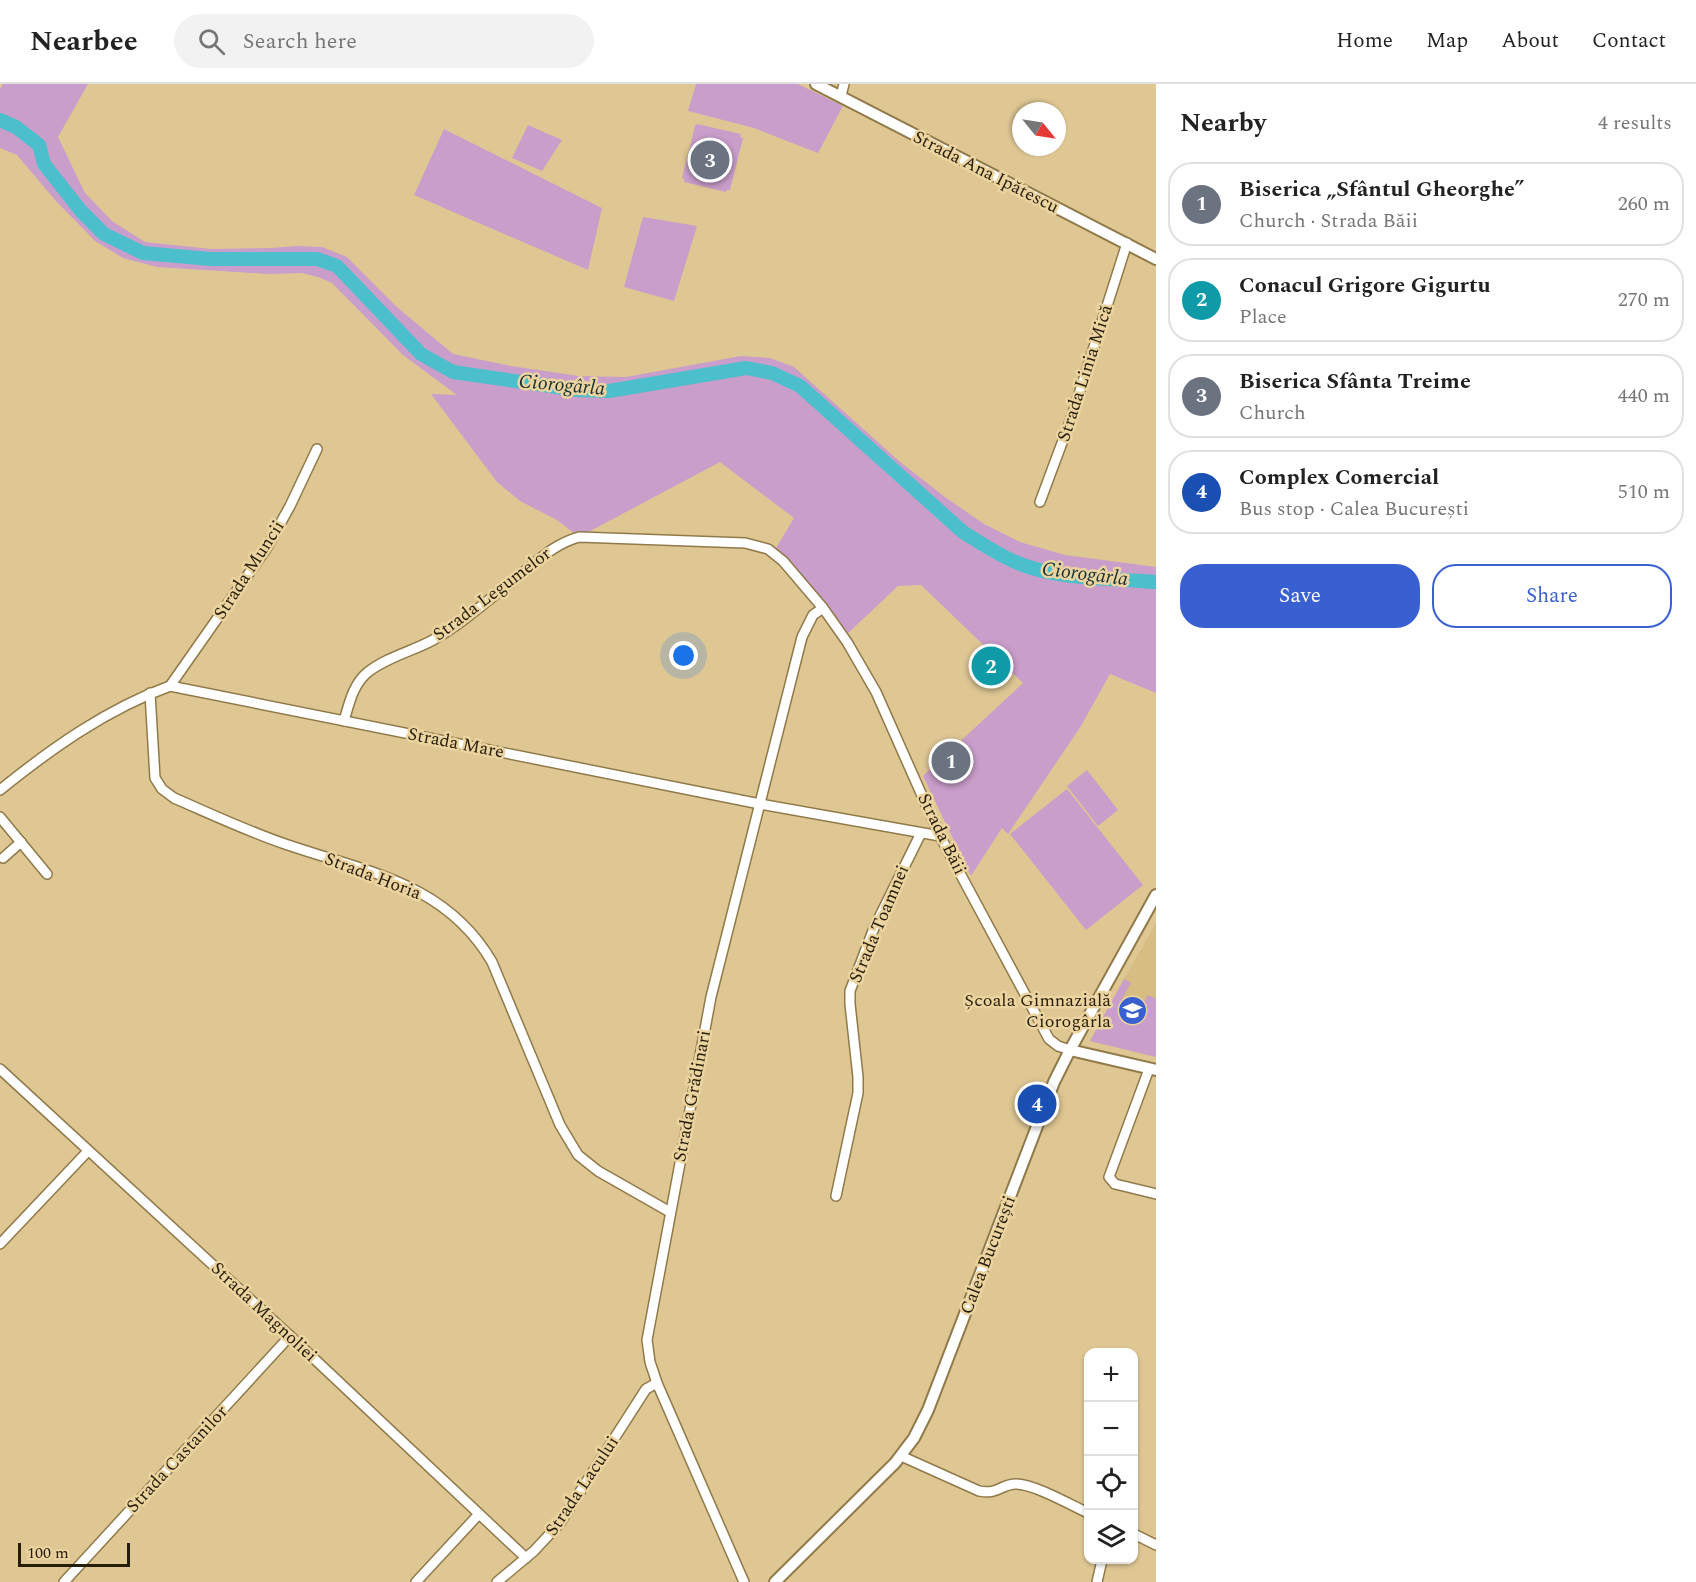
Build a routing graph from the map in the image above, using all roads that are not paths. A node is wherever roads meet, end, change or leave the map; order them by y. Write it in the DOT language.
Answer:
graph roads {
  1 [pos="816,84"];
  2 [pos="844,84"];
  3 [pos="841,96"];
  4 [pos="1126,243"];
  5 [pos="1156,258"];
  6 [pos="317,449"];
  7 [pos="1040,502"];
  8 [pos="569,540"];
  9 [pos="823,608"];
  10 [pos="170,686"];
  11 [pos="150,693"];
  12 [pos="344,721"];
  13 [pos="0,790"];
  14 [pos="760,804"];
  15 [pos="0,817"];
  16 [pos="921,833"];
  17 [pos="940,836"];
  18 [pos="21,842"];
  19 [pos="3,858"];
  20 [pos="47,874"];
  21 [pos="1156,895"];
  22 [pos="1070,1050"];
  23 [pos="0,1069"];
  24 [pos="1153,1070"];
  25 [pos="88,1151"];
  26 [pos="1156,1194"];
  27 [pos="836,1196"];
  28 [pos="670,1212"];
  29 [pos="0,1244"];
  30 [pos="290,1336"];
  31 [pos="657,1383"];
  32 [pos="901,1456"];
  33 [pos="1084,1511"];
  34 [pos="479,1514"];
  35 [pos="1138,1536"];
  36 [pos="1156,1545"];
  37 [pos="526,1558"];
  38 [pos="1101,1564"];
  39 [pos="64,1582"];
  40 [pos="416,1582"];
  41 [pos="497,1582"];
  42 [pos="744,1582"];
  43 [pos="775,1582"];
  44 [pos="1097,1582"];
  1 -- 3 [label="main road, Strada Ana Ipătescu"];
  2 -- 3 [label="street"];
  3 -- 4 [label="main road, Strada Ana Ipătescu"];
  4 -- 5 [label="main road, Strada Ana Ipătescu"];
  4 -- 7 [label="street, Strada Linia Mică"];
  6 -- 10 [label="street, Strada Muncii"];
  8 -- 9 [label="street, Strada Băii"];
  8 -- 12 [label="street, Strada Legumelor"];
  9 -- 14 [label="street, Strada Grădinari"];
  9 -- 17 [label="street, Strada Băii"];
  10 -- 11 [label="street"];
  10 -- 12 [label="street, Strada Mare"];
  11 -- 13 [label="street"];
  11 -- 28 [label="street, Strada Horia"];
  12 -- 14 [label="street, Strada Mare"];
  14 -- 16 [label="street, Strada Mare"];
  14 -- 28 [label="street, Strada Grădinari"];
  15 -- 18 [label="street"];
  16 -- 17 [label="street, Strada Mare"];
  16 -- 27 [label="street, Strada Toamnei"];
  17 -- 22 [label="street, Strada Băii"];
  18 -- 19 [label="street"];
  18 -- 20 [label="street"];
  21 -- 22 [label="main road, Calea București"];
  22 -- 24 [label="main road"];
  22 -- 32 [label="main road, Calea București"];
  23 -- 25 [label="street, Strada Magnoliei"];
  24 -- 26 [label="street"];
  25 -- 29 [label="street"];
  25 -- 30 [label="street, Strada Magnoliei"];
  28 -- 31 [label="street, Strada Grădinari"];
  30 -- 34 [label="street, Strada Magnoliei"];
  30 -- 39 [label="street, Strada Castanilor"];
  31 -- 37 [label="street, Strada Lacului"];
  31 -- 42 [label="street, Strada Grădinari"];
  32 -- 33 [label="street"];
  32 -- 43 [label="main road, Calea București"];
  34 -- 37 [label="street, Strada Magnoliei"];
  34 -- 40 [label="street"];
  35 -- 36 [label="street"];
  37 -- 41 [label="street, Strada Lacului"];
  38 -- 44 [label="street"];
}
